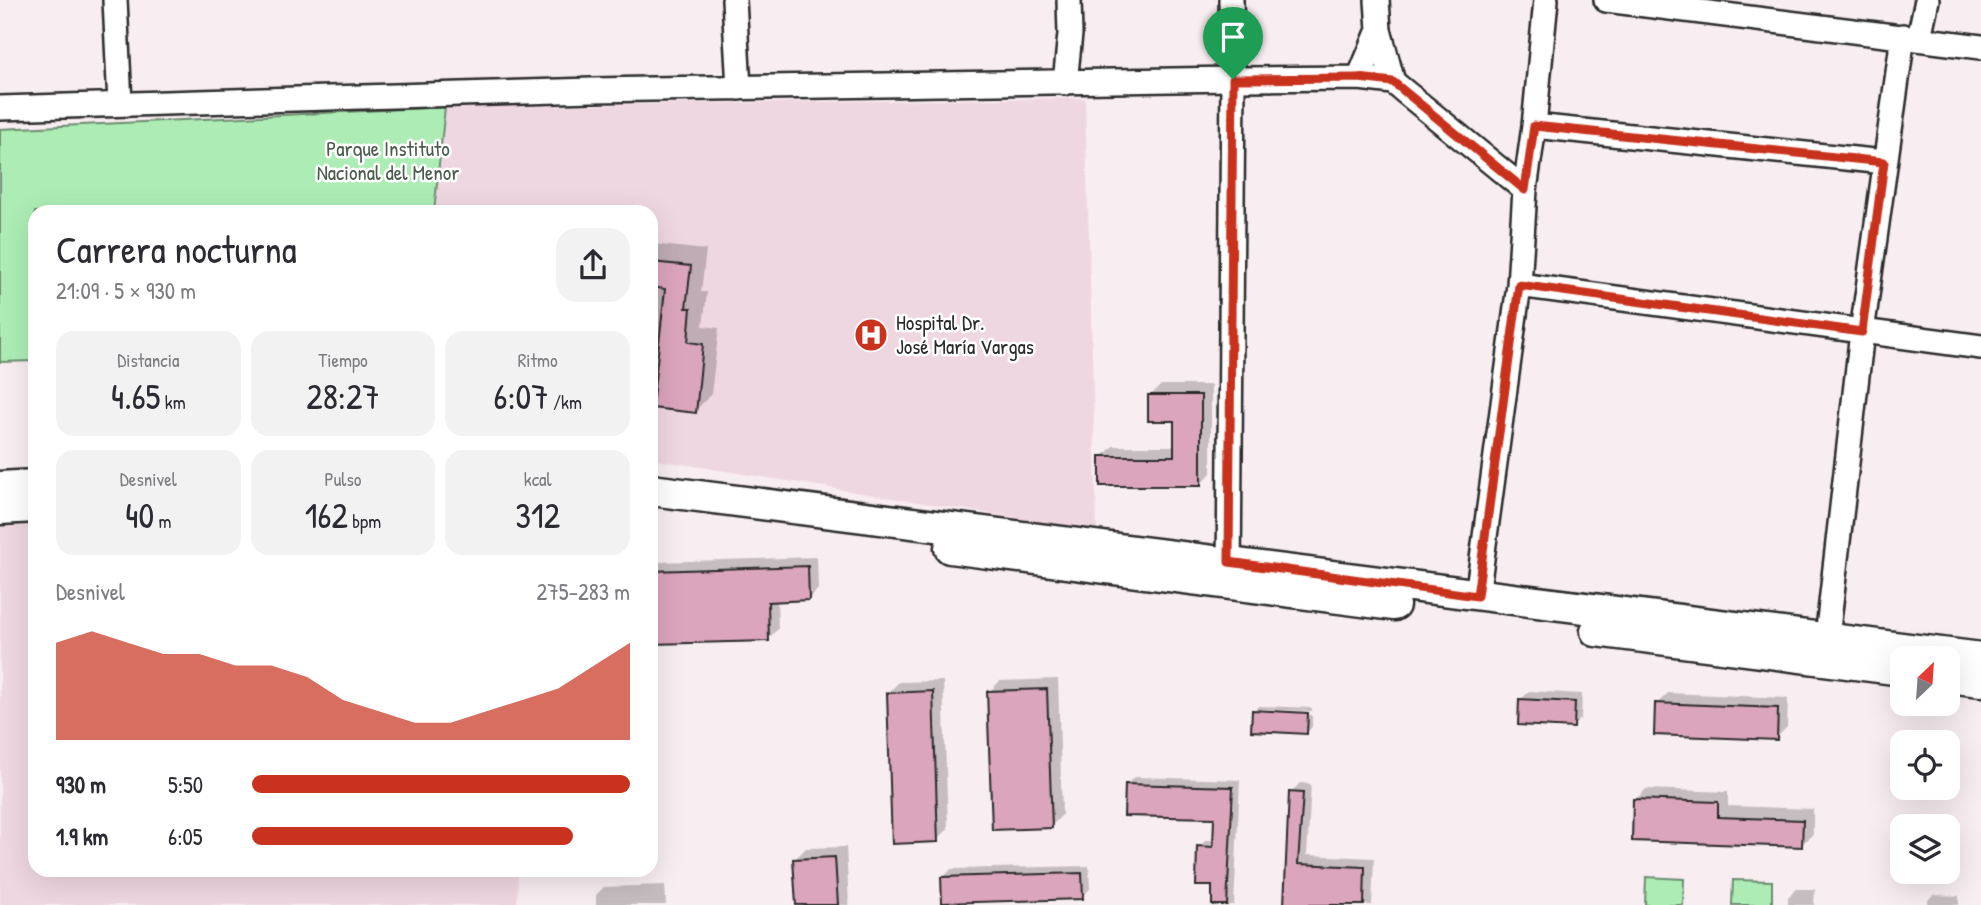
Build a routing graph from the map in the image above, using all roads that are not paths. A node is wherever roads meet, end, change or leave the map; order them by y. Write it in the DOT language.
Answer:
graph roads {
  1 [pos="115,0"];
  2 [pos="734,0"];
  3 [pos="1069,0"];
  4 [pos="1231,0"];
  5 [pos="1377,0"];
  6 [pos="1546,0"];
  7 [pos="1606,0"];
  8 [pos="1927,0"];
  9 [pos="1379,30"];
  10 [pos="1911,37"];
  11 [pos="1981,47"];
  12 [pos="1359,78"];
  13 [pos="1233,79"];
  14 [pos="1393,82"];
  15 [pos="1065,83"];
  16 [pos="739,88"];
  17 [pos="120,104"];
  18 [pos="0,108"];
  19 [pos="1534,126"];
  20 [pos="1884,162"];
  21 [pos="1525,190"];
  22 [pos="1519,285"];
  23 [pos="1862,332"];
  24 [pos="1981,347"];
  25 [pos="28,485"];
  26 [pos="0,486"];
  27 [pos="658,492"];
  28 [pos="28,507"];
  29 [pos="0,509"];
  30 [pos="658,511"];
  31 [pos="1229,573"];
  32 [pos="1477,596"];
  33 [pos="1827,638"];
  34 [pos="1981,658"];
  35 [pos="1890,668"];
  36 [pos="1960,678"];
  37 [pos="1981,681"];
  1 -- 17 [label="street"];
  2 -- 16 [label="street"];
  3 -- 15 [label="street"];
  4 -- 13 [label="street"];
  5 -- 9 [label="street"];
  6 -- 19 [label="street"];
  7 -- 10 [label="street"];
  8 -- 10 [label="street"];
  9 -- 12 [label="street"];
  9 -- 14 [label="street"];
  10 -- 11 [label="street"];
  10 -- 20 [label="street"];
  12 -- 13 [label="street"];
  12 -- 14 [label="street"];
  13 -- 15 [label="street"];
  13 -- 31 [label="street"];
  14 -- 21 [label="street"];
  15 -- 16 [label="street"];
  16 -- 17 [label="street"];
  17 -- 18 [label="street"];
  19 -- 20 [label="street"];
  19 -- 21 [label="street"];
  20 -- 23 [label="street"];
  21 -- 22 [label="street"];
  22 -- 23 [label="street"];
  22 -- 32 [label="street"];
  23 -- 24 [label="street"];
  23 -- 33 [label="street"];
  25 -- 26 [label="main road"];
  27 -- 31 [label="main road"];
  28 -- 29 [label="main road"];
  30 -- 31 [label="main road"];
  31 -- 32 [label="main road"];
  31 -- 35 [label="main road"];
  32 -- 33 [label="main road"];
  33 -- 34 [label="main road"];
  36 -- 37 [label="main road"];
}
